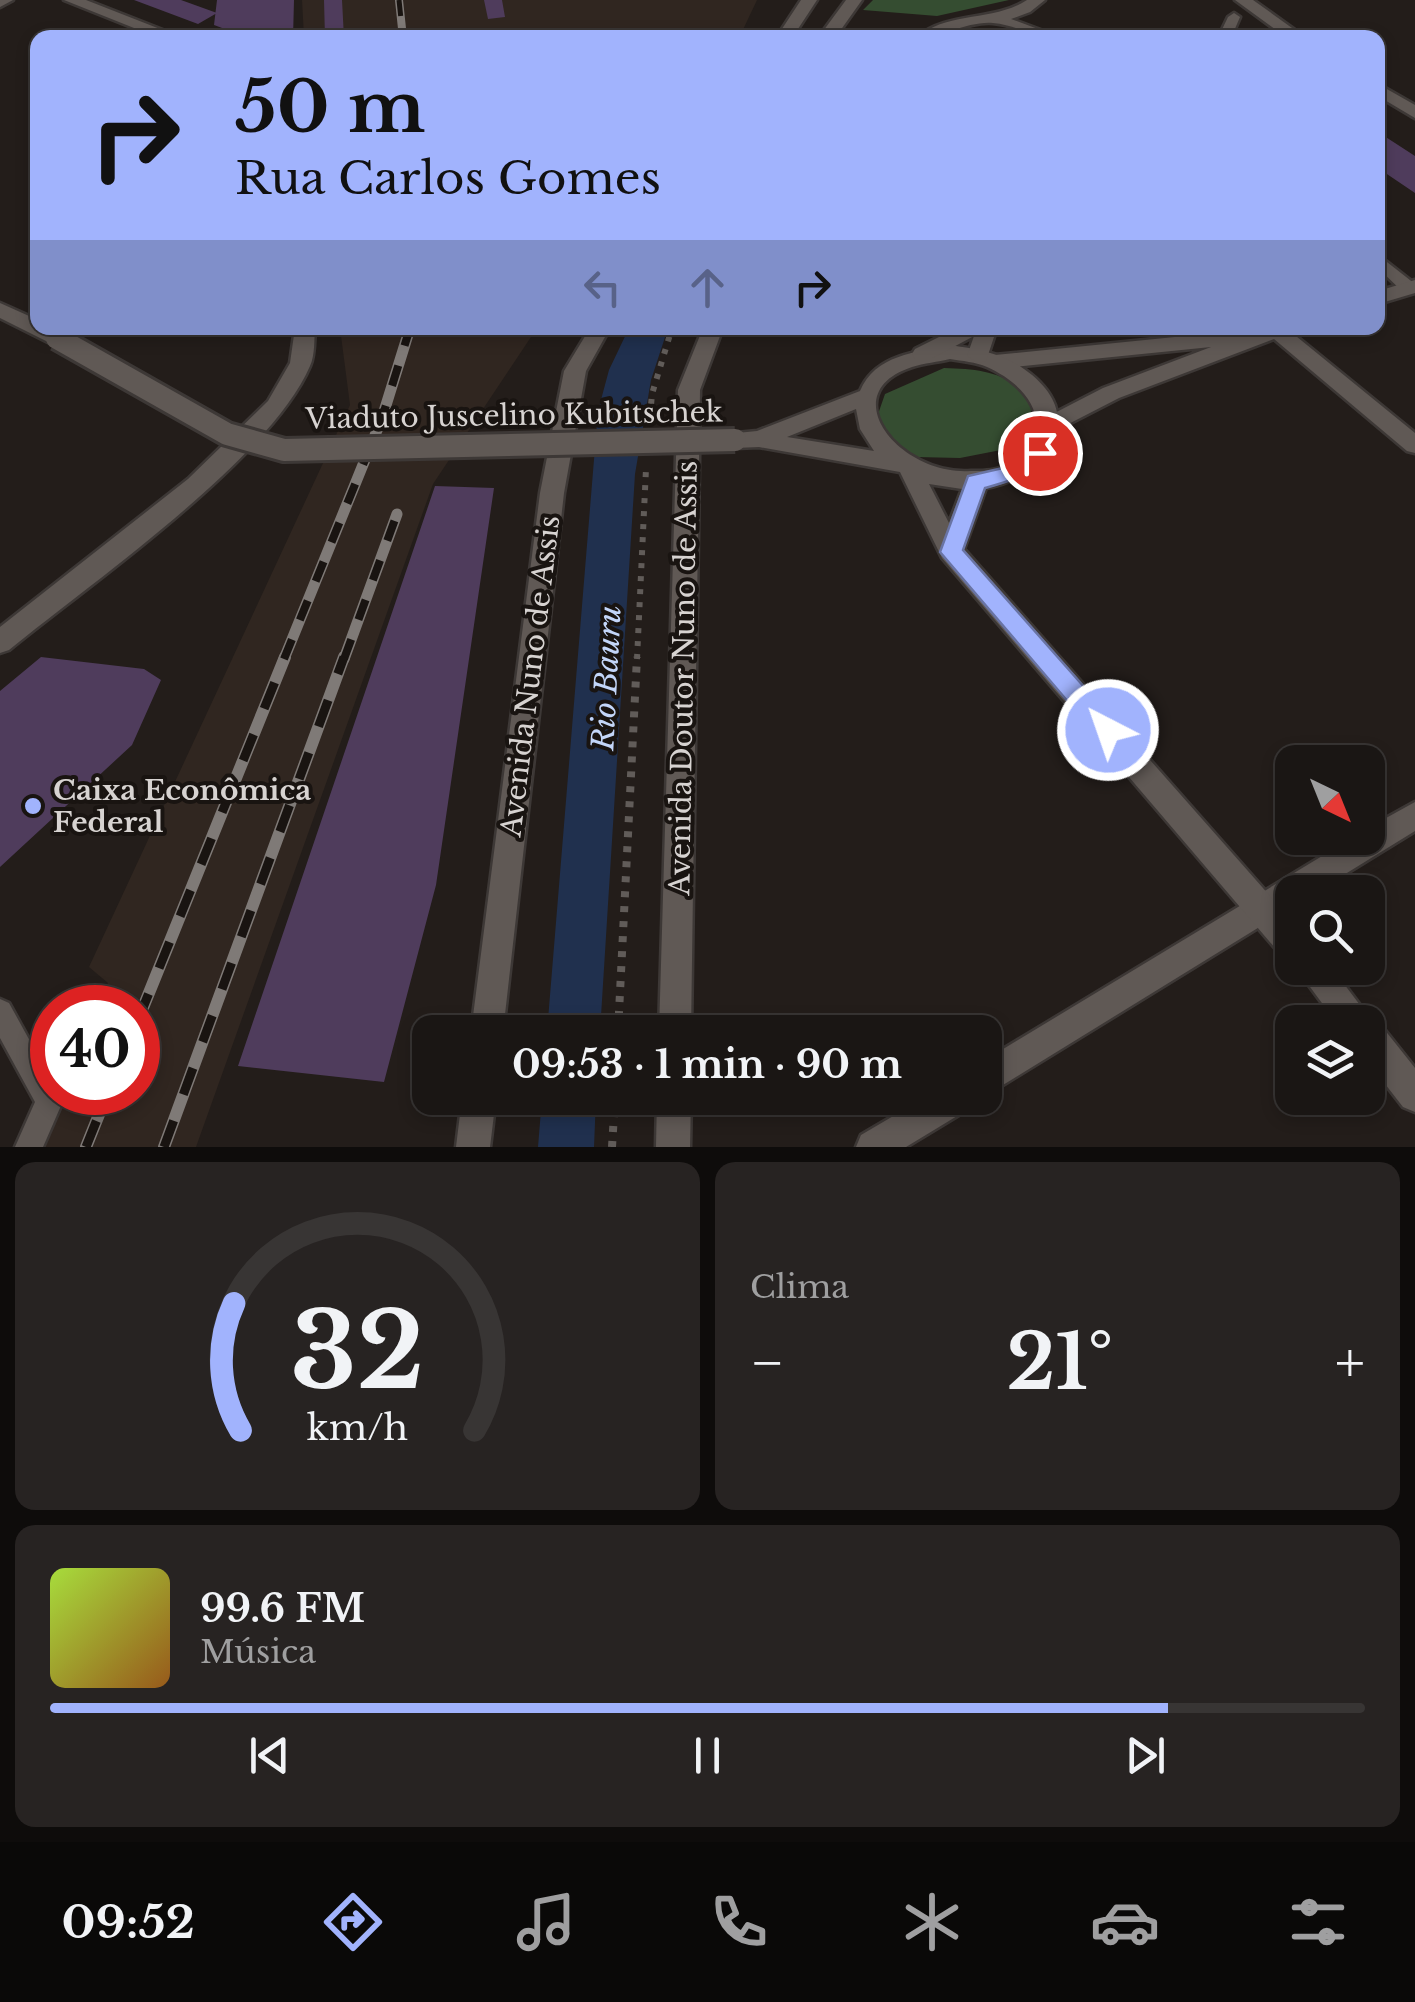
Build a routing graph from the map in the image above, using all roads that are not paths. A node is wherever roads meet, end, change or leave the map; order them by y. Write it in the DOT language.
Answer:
graph roads {
  1 [pos="72,0"];
  2 [pos="809,0"];
  3 [pos="854,0"];
  4 [pos="1037,0"];
  5 [pos="1243,0"];
  6 [pos="1234,17"];
  7 [pos="996,18"];
  8 [pos="154,30"];
  9 [pos="789,30"];
  10 [pos="832,30"];
  11 [pos="945,30"];
  12 [pos="1031,30"];
  13 [pos="1228,30"];
  14 [pos="1286,30"];
  15 [pos="1385,94"];
  16 [pos="1415,113"];
  17 [pos="1385,266"];
  18 [pos="1412,287"];
  19 [pos="1385,296"];
  20 [pos="0,310"];
  21 [pos="30,325"];
  22 [pos="50,335"];
  23 [pos="304,335"];
  24 [pos="582,335"];
  25 [pos="596,335"];
  26 [pos="710,335"];
  27 [pos="959,335"];
  28 [pos="987,335"];
  29 [pos="1230,335"];
  30 [pos="1261,335"];
  31 [pos="1276,335"];
  32 [pos="923,354"];
  33 [pos="986,359"];
  34 [pos="575,371"];
  35 [pos="865,398"];
  36 [pos="1050,426"];
  37 [pos="760,440"];
  38 [pos="1415,445"];
  39 [pos="902,464"];
  40 [pos="976,482"];
  41 [pos="951,552"];
  42 [pos="0,642"];
  43 [pos="1415,815"];
  44 [pos="1264,910"];
  45 [pos="1275,923"];
  46 [pos="1326,985"];
  47 [pos="1342,1005"];
  48 [pos="0,1012"];
  49 [pos="489,1015"];
  50 [pos="675,1015"];
  51 [pos="1385,1057"];
  52 [pos="1002,1069"];
  53 [pos="1415,1095"];
  54 [pos="477,1115"];
  55 [pos="674,1115"];
  56 [pos="926,1115"];
  57 [pos="29,1147"];
  58 [pos="473,1147"];
  59 [pos="673,1147"];
  60 [pos="873,1147"];
  1 -- 8 [label="street"];
  2 -- 9 [label="street"];
  3 -- 10 [label="street"];
  4 -- 7 [label="street"];
  5 -- 14 [label="street"];
  6 -- 13 [label="lane"];
  7 -- 11 [label="street"];
  7 -- 12 [label="street"];
  15 -- 16 [label="street"];
  17 -- 18 [label="lane"];
  18 -- 19 [label="street"];
  20 -- 21 [label="street, Viaduto Juscelino Kubitschek, bridge"];
  22 -- 37 [label="street, Viaduto Juscelino Kubitschek, bridge"];
  23 -- 42 [label="street"];
  24 -- 34 [label="street"];
  25 -- 34 [label="street, Avenida Nuno de Assis"];
  26 -- 50 [label="street, Avenida Doutor Nuno de Assis"];
  27 -- 32 [label="street"];
  28 -- 33 [label="street"];
  29 -- 33 [label="street"];
  30 -- 36 [label="street"];
  31 -- 38 [label="street"];
  32 -- 33 [label="street"];
  32 -- 35 [label="street"];
  33 -- 36 [label="street"];
  34 -- 49 [label="street, Avenida Nuno de Assis"];
  35 -- 37 [label="street, Viaduto Juscelino Kubitschek"];
  35 -- 39 [label="street"];
  36 -- 40 [label="street"];
  37 -- 39 [label="street, Viaduto Juscelino Kubitschek"];
  39 -- 40 [label="street"];
  39 -- 41 [label="street"];
  40 -- 41 [label="street"];
  41 -- 44 [label="street"];
  43 -- 44 [label="street"];
  44 -- 45 [label="street"];
  44 -- 52 [label="street"];
  46 -- 47 [label="street"];
  48 -- 57 [label="lane"];
  51 -- 53 [label="street"];
  54 -- 58 [label="street"];
  55 -- 59 [label="street"];
  56 -- 60 [label="street"];
}
